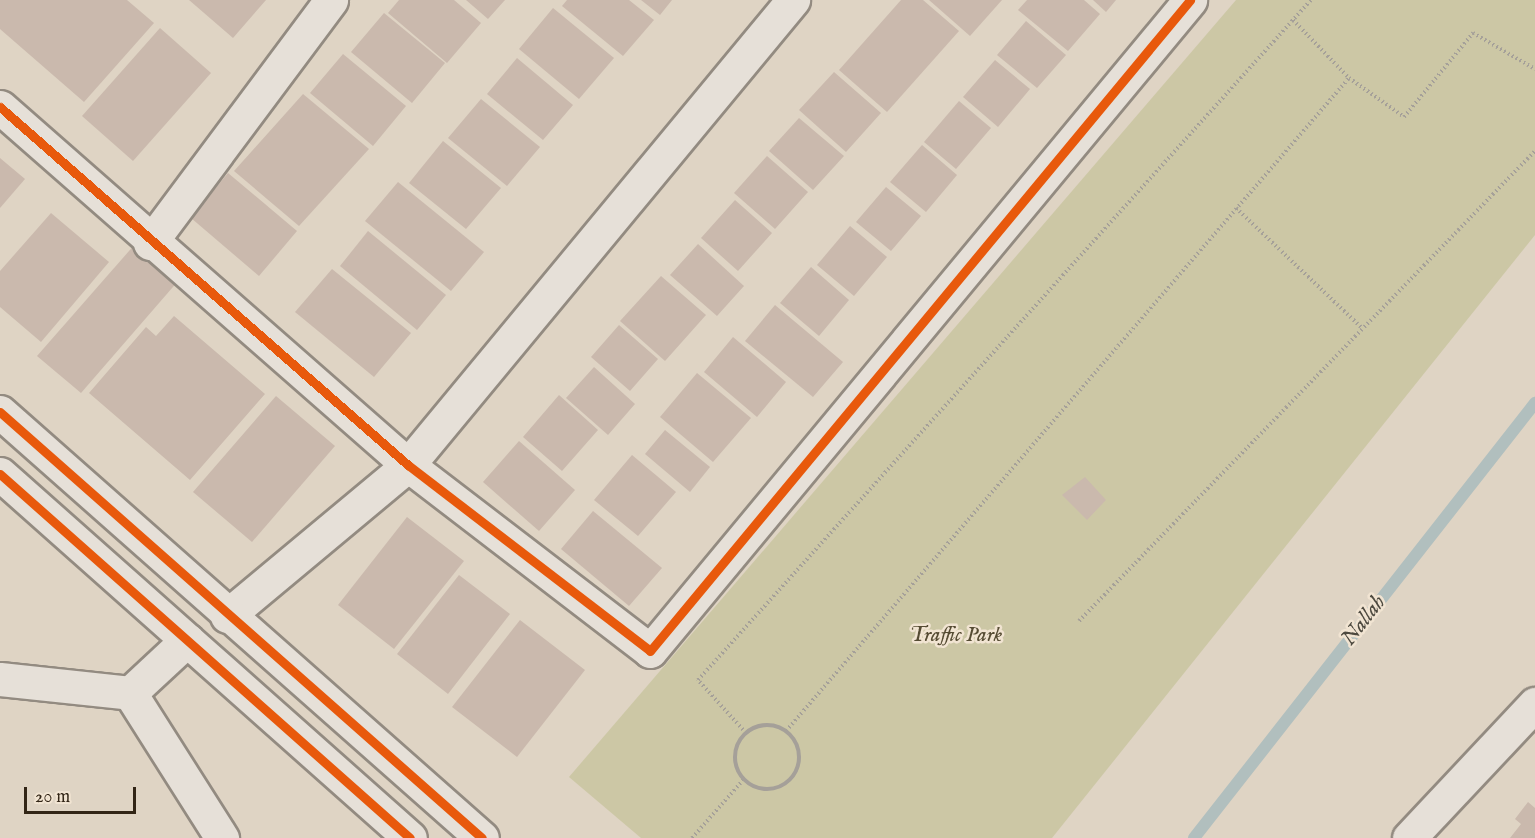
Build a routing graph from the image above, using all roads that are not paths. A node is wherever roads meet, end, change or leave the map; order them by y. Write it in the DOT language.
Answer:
graph roads {
  1 [pos="331,0"];
  2 [pos="793,0"];
  3 [pos="1190,0"];
  4 [pos="0,107"];
  5 [pos="150,243"];
  6 [pos="0,412"];
  7 [pos="408,465"];
  8 [pos="0,474"];
  9 [pos="227,616"];
  10 [pos="187,640"];
  11 [pos="0,679"];
  12 [pos="130,693"];
  13 [pos="1535,704"];
  14 [pos="222,838"];
  15 [pos="410,838"];
  16 [pos="482,838"];
  17 [pos="1409,838"];
  1 -- 5 [label="street"];
  2 -- 7 [label="street"];
  3 -- 7 [label="street"];
  4 -- 5 [label="street"];
  5 -- 7 [label="street"];
  6 -- 9 [label="street"];
  7 -- 9 [label="street"];
  8 -- 10 [label="street"];
  9 -- 16 [label="street"];
  10 -- 12 [label="street"];
  10 -- 15 [label="street"];
  11 -- 12 [label="street"];
  12 -- 14 [label="street"];
  13 -- 17 [label="street"];
}
